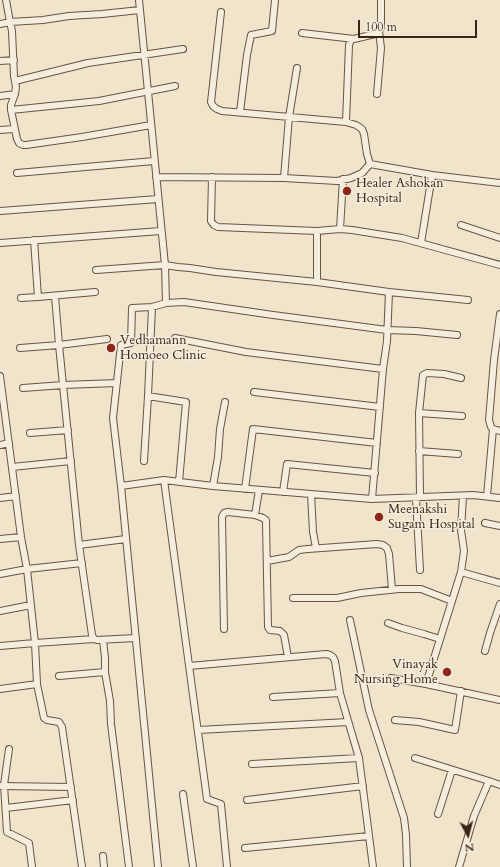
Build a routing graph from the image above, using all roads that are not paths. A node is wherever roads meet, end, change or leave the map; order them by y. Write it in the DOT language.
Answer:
graph roads {
  1 [pos="6,0"];
  2 [pos="139,0"];
  3 [pos="275,0"];
  4 [pos="381,0"];
  5 [pos="140,10"];
  6 [pos="221,12"];
  7 [pos="10,22"];
  8 [pos="0,24"];
  9 [pos="379,31"];
  10 [pos="302,33"];
  11 [pos="354,39"];
  12 [pos="183,49"];
  13 [pos="145,55"];
  14 [pos="14,60"];
  15 [pos="0,61"];
  16 [pos="297,68"];
  17 [pos="15,81"];
  18 [pos="175,86"];
  19 [pos="148,91"];
  20 [pos="15,94"];
  21 [pos="377,94"];
  22 [pos="0,96"];
  23 [pos="11,110"];
  24 [pos="240,112"];
  25 [pos="289,117"];
  26 [pos="346,122"];
  27 [pos="151,125"];
  28 [pos="14,129"];
  29 [pos="0,130"];
  30 [pos="154,161"];
  31 [pos="370,164"];
  32 [pos="17,173"];
  33 [pos="432,175"];
  34 [pos="156,177"];
  35 [pos="212,177"];
  36 [pos="284,178"];
  37 [pos="343,180"];
  38 [pos="500,183"];
  39 [pos="158,199"];
  40 [pos="0,211"];
  41 [pos="461,225"];
  42 [pos="340,229"];
  43 [pos="161,231"];
  44 [pos="317,231"];
  45 [pos="500,238"];
  46 [pos="34,240"];
  47 [pos="0,243"];
  48 [pos="421,243"];
  49 [pos="165,265"];
  50 [pos="500,265"];
  51 [pos="96,270"];
  52 [pos="317,282"];
  53 [pos="95,292"];
  54 [pos="389,292"];
  55 [pos="55,296"];
  56 [pos="38,297"];
  57 [pos="21,298"];
  58 [pos="468,300"];
  59 [pos="166,303"];
  60 [pos="152,307"];
  61 [pos="500,314"];
  62 [pos="387,330"];
  63 [pos="457,335"];
  64 [pos="175,338"];
  65 [pos="107,339"];
  66 [pos="59,345"];
  67 [pos="20,348"];
  68 [pos="495,364"];
  69 [pos="383,368"];
  70 [pos="0,376"];
  71 [pos="461,378"];
  72 [pos="117,383"];
  73 [pos="63,385"];
  74 [pos="23,388"];
  75 [pos="254,392"];
  76 [pos="148,396"];
  77 [pos="2,399"];
  78 [pos="225,402"];
  79 [pos="380,407"];
  80 [pos="419,413"];
  81 [pos="462,416"];
  82 [pos="68,430"];
  83 [pos="497,430"];
  84 [pos="30,433"];
  85 [pos="9,443"];
  86 [pos="377,443"];
  87 [pos="0,445"];
  88 [pos="419,451"];
  89 [pos="458,454"];
  90 [pos="71,461"];
  91 [pos="144,461"];
  92 [pos="12,467"];
  93 [pos="375,473"];
  94 [pos="164,480"];
  95 [pos="180,482"];
  96 [pos="121,486"];
  97 [pos="213,486"];
  98 [pos="245,489"];
  99 [pos="259,490"];
  100 [pos="283,492"];
  101 [pos="311,494"];
  102 [pos="16,496"];
  103 [pos="463,496"];
  104 [pos="487,496"];
  105 [pos="418,497"];
  106 [pos="0,498"];
  107 [pos="500,498"];
  108 [pos="372,499"];
  109 [pos="255,515"];
  110 [pos="485,523"];
  111 [pos="500,526"];
  112 [pos="22,537"];
  113 [pos="0,539"];
  114 [pos="126,539"];
  115 [pos="79,545"];
  116 [pos="316,548"];
  117 [pos="267,561"];
  118 [pos="82,563"];
  119 [pos="27,569"];
  120 [pos="420,570"];
  121 [pos="461,572"];
  122 [pos="0,574"];
  123 [pos="500,583"];
  124 [pos="392,590"];
  125 [pos="293,598"];
  126 [pos="452,601"];
  127 [pos="500,604"];
  128 [pos="31,605"];
  129 [pos="0,610"];
  130 [pos="350,620"];
  131 [pos="388,623"];
  132 [pos="224,629"];
  133 [pos="136,638"];
  134 [pos="94,639"];
  135 [pos="440,639"];
  136 [pos="103,640"];
  137 [pos="35,643"];
  138 [pos="0,646"];
  139 [pos="485,651"];
  140 [pos="288,657"];
  141 [pos="189,666"];
  142 [pos="105,672"];
  143 [pos="59,676"];
  144 [pos="391,678"];
  145 [pos="37,684"];
  146 [pos="426,684"];
  147 [pos="0,689"];
  148 [pos="461,691"];
  149 [pos="340,693"];
  150 [pos="273,697"];
  151 [pos="500,700"];
  152 [pos="395,720"];
  153 [pos="348,722"];
  154 [pos="198,730"];
  155 [pos="9,749"];
  156 [pos="359,758"];
  157 [pos="415,758"];
  158 [pos="252,764"];
  159 [pos="452,770"];
  160 [pos="489,781"];
  161 [pos="500,785"];
  162 [pos="2,786"];
  163 [pos="363,786"];
  164 [pos="71,787"];
  165 [pos="183,794"];
  166 [pos="73,800"];
  167 [pos="247,800"];
  168 [pos="6,808"];
  169 [pos="438,814"];
  170 [pos="369,836"];
  171 [pos="245,848"];
  172 [pos="103,856"];
  173 [pos="32,867"];
  174 [pos="82,867"];
  175 [pos="104,867"];
  176 [pos="129,867"];
  177 [pos="158,867"];
  178 [pos="193,867"];
  179 [pos="227,867"];
  180 [pos="373,867"];
  181 [pos="407,867"];
  182 [pos="459,867"];
  1 -- 7 [label="street"];
  2 -- 5 [label="street"];
  3 -- 24 [label="street"];
  4 -- 9 [label="street"];
  5 -- 7 [label="street"];
  5 -- 13 [label="street"];
  6 -- 24 [label="street"];
  7 -- 8 [label="street"];
  7 -- 14 [label="street"];
  9 -- 11 [label="street"];
  9 -- 21 [label="street"];
  10 -- 11 [label="street"];
  11 -- 26 [label="street"];
  12 -- 13 [label="street"];
  13 -- 17 [label="street"];
  13 -- 19 [label="street"];
  14 -- 15 [label="street"];
  14 -- 17 [label="street"];
  16 -- 25 [label="street"];
  17 -- 20 [label="street"];
  18 -- 19 [label="street"];
  19 -- 23 [label="street"];
  19 -- 27 [label="street"];
  20 -- 22 [label="street"];
  20 -- 23 [label="street"];
  23 -- 28 [label="street"];
  24 -- 25 [label="street"];
  25 -- 26 [label="street"];
  25 -- 36 [label="street"];
  26 -- 31 [label="street"];
  27 -- 28 [label="street"];
  27 -- 30 [label="street"];
  28 -- 29 [label="street"];
  30 -- 32 [label="street"];
  30 -- 34 [label="street"];
  31 -- 33 [label="street"];
  31 -- 37 [label="street"];
  33 -- 38 [label="street"];
  33 -- 48 [label="street"];
  34 -- 35 [label="street"];
  34 -- 39 [label="street"];
  35 -- 36 [label="street"];
  35 -- 44 [label="street"];
  36 -- 37 [label="street"];
  37 -- 42 [label="street"];
  39 -- 40 [label="street"];
  39 -- 43 [label="street"];
  41 -- 45 [label="street"];
  42 -- 44 [label="street"];
  42 -- 48 [label="street"];
  43 -- 46 [label="street"];
  43 -- 49 [label="street"];
  44 -- 52 [label="street"];
  46 -- 47 [label="street"];
  46 -- 56 [label="street"];
  48 -- 50 [label="street"];
  49 -- 51 [label="street"];
  49 -- 52 [label="street"];
  49 -- 59 [label="street"];
  52 -- 54 [label="street"];
  53 -- 55 [label="street"];
  54 -- 58 [label="street"];
  54 -- 62 [label="street"];
  55 -- 56 [label="street"];
  55 -- 66 [label="street"];
  56 -- 57 [label="street"];
  59 -- 60 [label="street"];
  59 -- 62 [label="street"];
  60 -- 72 [label="street"];
  60 -- 76 [label="street"];
  61 -- 68 [label="street"];
  62 -- 63 [label="street"];
  62 -- 69 [label="street"];
  64 -- 69 [label="street"];
  65 -- 66 [label="street"];
  66 -- 67 [label="street"];
  66 -- 73 [label="street"];
  68 -- 83 [label="street"];
  69 -- 79 [label="street"];
  70 -- 77 [label="street"];
  71 -- 80 [label="street"];
  72 -- 73 [label="street"];
  72 -- 96 [label="street"];
  73 -- 74 [label="street"];
  73 -- 82 [label="street"];
  75 -- 79 [label="street"];
  76 -- 91 [label="street"];
  76 -- 95 [label="street"];
  77 -- 85 [label="street"];
  78 -- 97 [label="street"];
  79 -- 86 [label="street"];
  80 -- 81 [label="street"];
  80 -- 88 [label="street"];
  82 -- 84 [label="street"];
  82 -- 90 [label="street"];
  83 -- 104 [label="street"];
  85 -- 87 [label="street"];
  85 -- 92 [label="street"];
  86 -- 93 [label="street"];
  86 -- 98 [label="street"];
  88 -- 89 [label="street"];
  88 -- 105 [label="street"];
  90 -- 92 [label="street"];
  90 -- 115 [label="street"];
  92 -- 102 [label="street"];
  93 -- 100 [label="street"];
  93 -- 108 [label="street"];
  94 -- 95 [label="street"];
  94 -- 96 [label="street"];
  94 -- 141 [label="street"];
  95 -- 97 [label="street"];
  96 -- 114 [label="street"];
  97 -- 98 [label="street"];
  98 -- 99 [label="street"];
  99 -- 100 [label="street"];
  99 -- 109 [label="street"];
  100 -- 101 [label="street"];
  101 -- 108 [label="street"];
  101 -- 116 [label="street"];
  102 -- 106 [label="street"];
  102 -- 112 [label="street"];
  103 -- 104 [label="street"];
  103 -- 105 [label="street"];
  103 -- 121 [label="street"];
  104 -- 107 [label="street"];
  105 -- 108 [label="street"];
  105 -- 120 [label="street"];
  109 -- 117 [label="street"];
  109 -- 132 [label="street"];
  110 -- 111 [label="street"];
  112 -- 113 [label="street"];
  112 -- 119 [label="street"];
  114 -- 115 [label="street"];
  114 -- 133 [label="street"];
  115 -- 118 [label="street"];
  116 -- 117 [label="street"];
  116 -- 124 [label="street"];
  117 -- 140 [label="street"];
  118 -- 119 [label="street"];
  118 -- 134 [label="street"];
  119 -- 122 [label="street"];
  119 -- 128 [label="street"];
  121 -- 123 [label="street"];
  121 -- 126 [label="street"];
  124 -- 125 [label="street"];
  124 -- 126 [label="street"];
  126 -- 135 [label="street"];
  127 -- 139 [label="street"];
  128 -- 129 [label="street"];
  128 -- 137 [label="street"];
  130 -- 181 [label="street"];
  131 -- 135 [label="street"];
  133 -- 136 [label="street"];
  133 -- 177 [label="street"];
  134 -- 136 [label="street"];
  134 -- 137 [label="street"];
  135 -- 146 [label="street"];
  136 -- 142 [label="street"];
  137 -- 138 [label="street"];
  137 -- 145 [label="street"];
  140 -- 141 [label="street"];
  140 -- 149 [label="street"];
  141 -- 154 [label="street"];
  142 -- 143 [label="street"];
  142 -- 176 [label="street"];
  144 -- 146 [label="street"];
  145 -- 147 [label="street"];
  145 -- 164 [label="street"];
  146 -- 148 [label="street"];
  148 -- 151 [label="street"];
  148 -- 152 [label="street"];
  149 -- 150 [label="street"];
  149 -- 153 [label="street"];
  153 -- 154 [label="street"];
  153 -- 156 [label="street"];
  154 -- 179 [label="street"];
  155 -- 162 [label="street"];
  156 -- 158 [label="street"];
  156 -- 163 [label="street"];
  157 -- 159 [label="street"];
  159 -- 160 [label="street"];
  159 -- 169 [label="street"];
  160 -- 161 [label="street"];
  160 -- 182 [label="street"];
  162 -- 164 [label="street"];
  162 -- 168 [label="street"];
  163 -- 167 [label="street"];
  163 -- 170 [label="street"];
  164 -- 166 [label="street"];
  165 -- 178 [label="street"];
  166 -- 168 [label="street"];
  166 -- 174 [label="street"];
  168 -- 173 [label="street"];
  170 -- 171 [label="street"];
  170 -- 180 [label="street"];
  172 -- 175 [label="street"];
}
